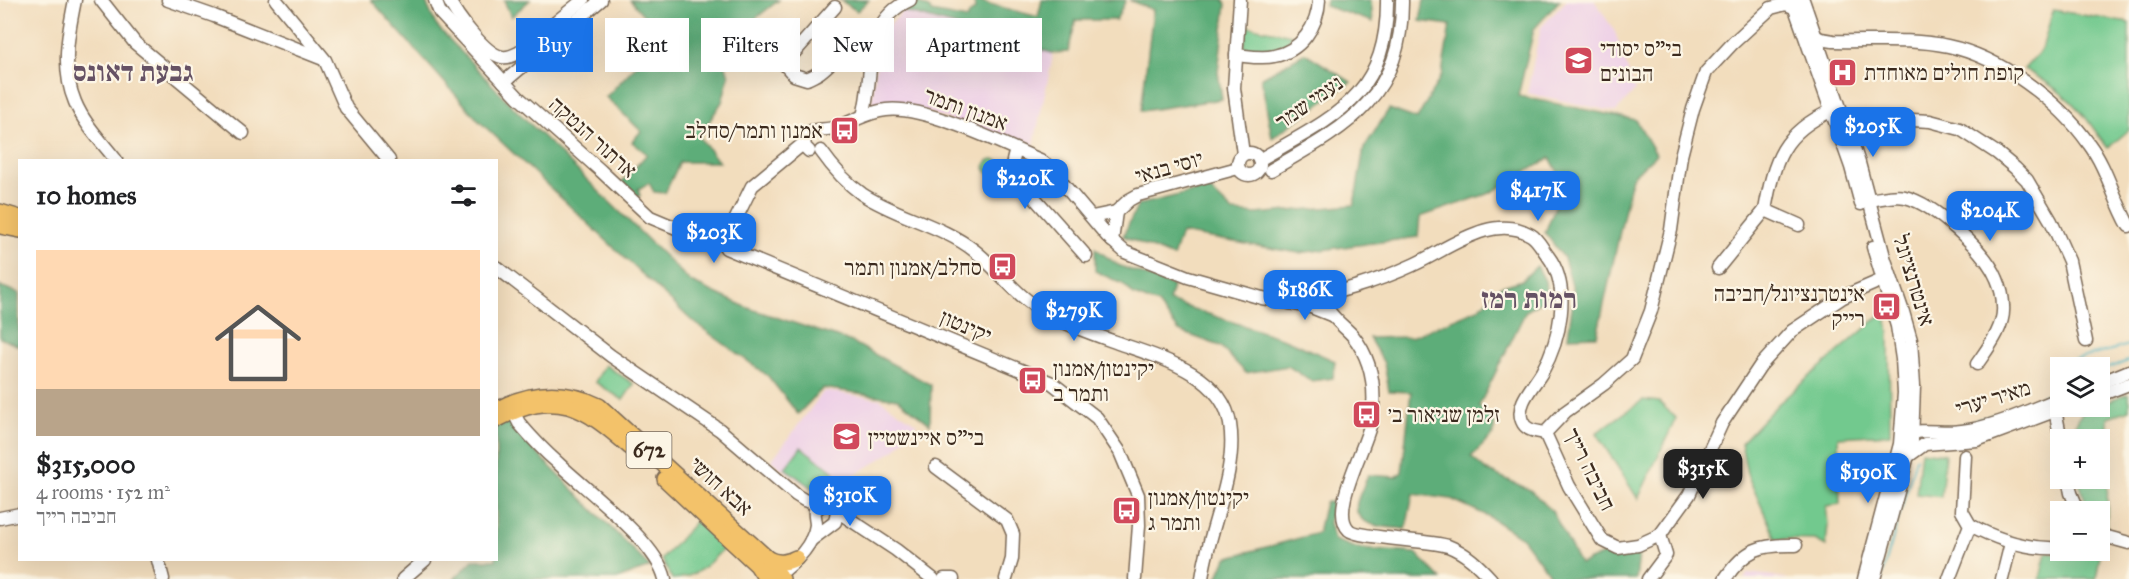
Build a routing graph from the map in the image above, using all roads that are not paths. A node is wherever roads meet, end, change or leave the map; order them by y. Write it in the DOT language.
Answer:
graph roads {
  1 [pos="75,0"];
  2 [pos="101,0"];
  3 [pos="168,0"];
  4 [pos="276,0"];
  5 [pos="435,0"];
  6 [pos="449,0"];
  7 [pos="583,0"];
  8 [pos="601,0"];
  9 [pos="910,0"];
  10 [pos="1240,0"];
  11 [pos="1319,0"];
  12 [pos="1387,0"];
  13 [pos="1402,0"];
  14 [pos="1796,2"];
  15 [pos="1773,4"];
  16 [pos="835,7"];
  17 [pos="825,18"];
  18 [pos="884,18"];
  19 [pos="1812,30"];
  20 [pos="812,33"];
  21 [pos="1833,41"];
  22 [pos="1236,55"];
  23 [pos="325,60"];
  24 [pos="1822,61"];
  25 [pos="820,72"];
  26 [pos="869,72"];
  27 [pos="504,82"];
  28 [pos="1831,111"];
  29 [pos="863,116"];
  30 [pos="1845,123"];
  31 [pos="243,133"];
  32 [pos="824,135"];
  33 [pos="812,149"];
  34 [pos="1016,150"];
  35 [pos="1243,154"];
  36 [pos="115,159"];
  37 [pos="388,159"];
  38 [pos="1259,160"];
  39 [pos="1238,168"];
  40 [pos="1271,170"];
  41 [pos="1868,200"];
  42 [pos="1765,210"];
  43 [pos="1116,212"];
  44 [pos="6,216"];
  45 [pos="1092,217"];
  46 [pos="1799,225"];
  47 [pos="2129,226"];
  48 [pos="18,228"];
  49 [pos="721,240"];
  50 [pos="1112,241"];
  51 [pos="1086,256"];
  52 [pos="1718,268"];
  53 [pos="1888,268"];
  54 [pos="498,269"];
  55 [pos="1883,286"];
  56 [pos="1332,294"];
  57 [pos="1287,301"];
  58 [pos="1331,315"];
  59 [pos="2086,341"];
  60 [pos="1977,364"];
  61 [pos="2129,371"];
  62 [pos="2110,378"];
  63 [pos="2129,384"];
  64 [pos="2110,391"];
  65 [pos="2050,406"];
  66 [pos="2050,409"];
  67 [pos="498,410"];
  68 [pos="1914,412"];
  69 [pos="521,413"];
  70 [pos="2037,419"];
  71 [pos="498,420"];
  72 [pos="2056,429"];
  73 [pos="1545,433"];
  74 [pos="1909,436"];
  75 [pos="1934,437"];
  76 [pos="1965,456"];
  77 [pos="1907,457"];
  78 [pos="936,467"];
  79 [pos="820,505"];
  80 [pos="18,514"];
  81 [pos="0,518"];
  82 [pos="834,520"];
  83 [pos="816,521"];
  84 [pos="1970,525"];
  85 [pos="1660,535"];
  86 [pos="2110,538"];
  87 [pos="810,541"];
  88 [pos="2011,543"];
  89 [pos="2129,543"];
  90 [pos="1796,545"];
  91 [pos="2050,548"];
  92 [pos="796,558"];
  93 [pos="768,559"];
  94 [pos="158,561"];
  95 [pos="424,561"];
  96 [pos="661,577"];
  97 [pos="775,578"];
  98 [pos="163,579"];
  99 [pos="403,579"];
  100 [pos="933,579"];
  101 [pos="944,579"];
  102 [pos="953,579"];
  103 [pos="1006,579"];
  104 [pos="1135,579"];
  105 [pos="1202,579"];
  106 [pos="1491,579"];
  107 [pos="1648,579"];
  108 [pos="1725,579"];
  109 [pos="1864,579"];
  110 [pos="1874,579"];
  111 [pos="1950,579"];
  112 [pos="2002,579"];
  1 -- 36 [label="street"];
  2 -- 31 [label="street"];
  3 -- 23 [label="street"];
  4 -- 23 [label="street"];
  5 -- 27 [label="street, ארתור הנטקה"];
  6 -- 7 [label="street"];
  8 -- 27 [label="street"];
  9 -- 18 [label="street"];
  10 -- 22 [label="street"];
  11 -- 22 [label="street"];
  12 -- 38 [label="street, נעמי שמר"];
  13 -- 40 [label="street"];
  14 -- 15 [label="street, חביבה רייך"];
  14 -- 19 [label="street"];
  14 -- 28 [label="street, אינטרנציונל"];
  15 -- 73 [label="street, חביבה רייך"];
  16 -- 17 [label="street"];
  19 -- 21 [label="street"];
  19 -- 24 [label="street, אינטרנציונל"];
  20 -- 25 [label="street"];
  21 -- 24 [label="street"];
  21 -- 47 [label="street"];
  22 -- 35 [label="street"];
  23 -- 37 [label="street"];
  24 -- 30 [label="street, אינטרנציונל"];
  26 -- 29 [label="street"];
  27 -- 49 [label="street, ארתור הנטקה"];
  28 -- 42 [label="street"];
  28 -- 55 [label="street, אינטרנציונל"];
  29 -- 32 [label="street, אמנון ותמר"];
  29 -- 34 [label="street, אמנון ותמר"];
  30 -- 41 [label="street, אינטרנציונל"];
  30 -- 59 [label="street"];
  32 -- 33 [label="street"];
  32 -- 33 [label="street, אמנון ותמר"];
  33 -- 49 [label="street"];
  33 -- 105 [label="street"];
  34 -- 45 [label="street, אמנון ותמר"];
  34 -- 51 [label="street"];
  35 -- 38 [label="street"];
  35 -- 39 [label="street"];
  38 -- 39 [label="street"];
  39 -- 43 [label="street, יוסי בנאי"];
  41 -- 53 [label="street, אינטרנציונל"];
  41 -- 60 [label="street"];
  42 -- 46 [label="street"];
  42 -- 52 [label="street"];
  43 -- 45 [label="street, יוסי בנאי"];
  43 -- 50 [label="street, יוסי בנאי"];
  44 -- 48 [label="main road"];
  45 -- 50 [label="street, אמנון ותמר"];
  49 -- 104 [label="street, יקינטון"];
  50 -- 57 [label="street, אמנון ותמר"];
  53 -- 55 [label="street"];
  53 -- 68 [label="street, אינטרנציונל"];
  54 -- 79 [label="street"];
  55 -- 74 [label="street, אינטרנציונל"];
  55 -- 85 [label="street"];
  56 -- 57 [label="street"];
  56 -- 58 [label="street"];
  56 -- 73 [label="street"];
  57 -- 58 [label="street"];
  58 -- 106 [label="street"];
  61 -- 62 [label="street"];
  63 -- 64 [label="street"];
  65 -- 75 [label="street, מאיר יערי"];
  66 -- 70 [label="street, מאיר יערי"];
  67 -- 69 [label="main road, אבא חושי / 672"];
  68 -- 74 [label="street, אינטרנציונל"];
  68 -- 75 [label="street"];
  69 -- 71 [label="main road"];
  69 -- 93 [label="main road, אבא חושי / 672"];
  69 -- 96 [label="street"];
  69 -- 97 [label="main road, אבא חושי / 672"];
  70 -- 72 [label="street"];
  70 -- 75 [label="street, מאיר יערי"];
  73 -- 85 [label="street, חביבה רייך"];
  74 -- 75 [label="street, מאיר יערי"];
  74 -- 77 [label="street, אינטרנציונל"];
  74 -- 109 [label="street, אינטרנציונל"];
  75 -- 77 [label="street, מאיר יערי"];
  76 -- 84 [label="street"];
  77 -- 110 [label="street, אינטרנציונל"];
  78 -- 103 [label="street"];
  79 -- 82 [label="street"];
  79 -- 83 [label="street"];
  80 -- 81 [label="street"];
  82 -- 83 [label="street"];
  82 -- 87 [label="street"];
  82 -- 100 [label="street"];
  83 -- 87 [label="street"];
  84 -- 88 [label="street"];
  84 -- 111 [label="street"];
  85 -- 107 [label="street"];
  86 -- 89 [label="street"];
  87 -- 92 [label="street"];
  88 -- 91 [label="street"];
  88 -- 112 [label="street"];
  90 -- 108 [label="street"];
  92 -- 93 [label="main road"];
  92 -- 97 [label="street"];
  93 -- 97 [label="main road, אבא חושי / 672"];
  94 -- 98 [label="street"];
  95 -- 99 [label="street"];
  101 -- 102 [label="street"];
}
